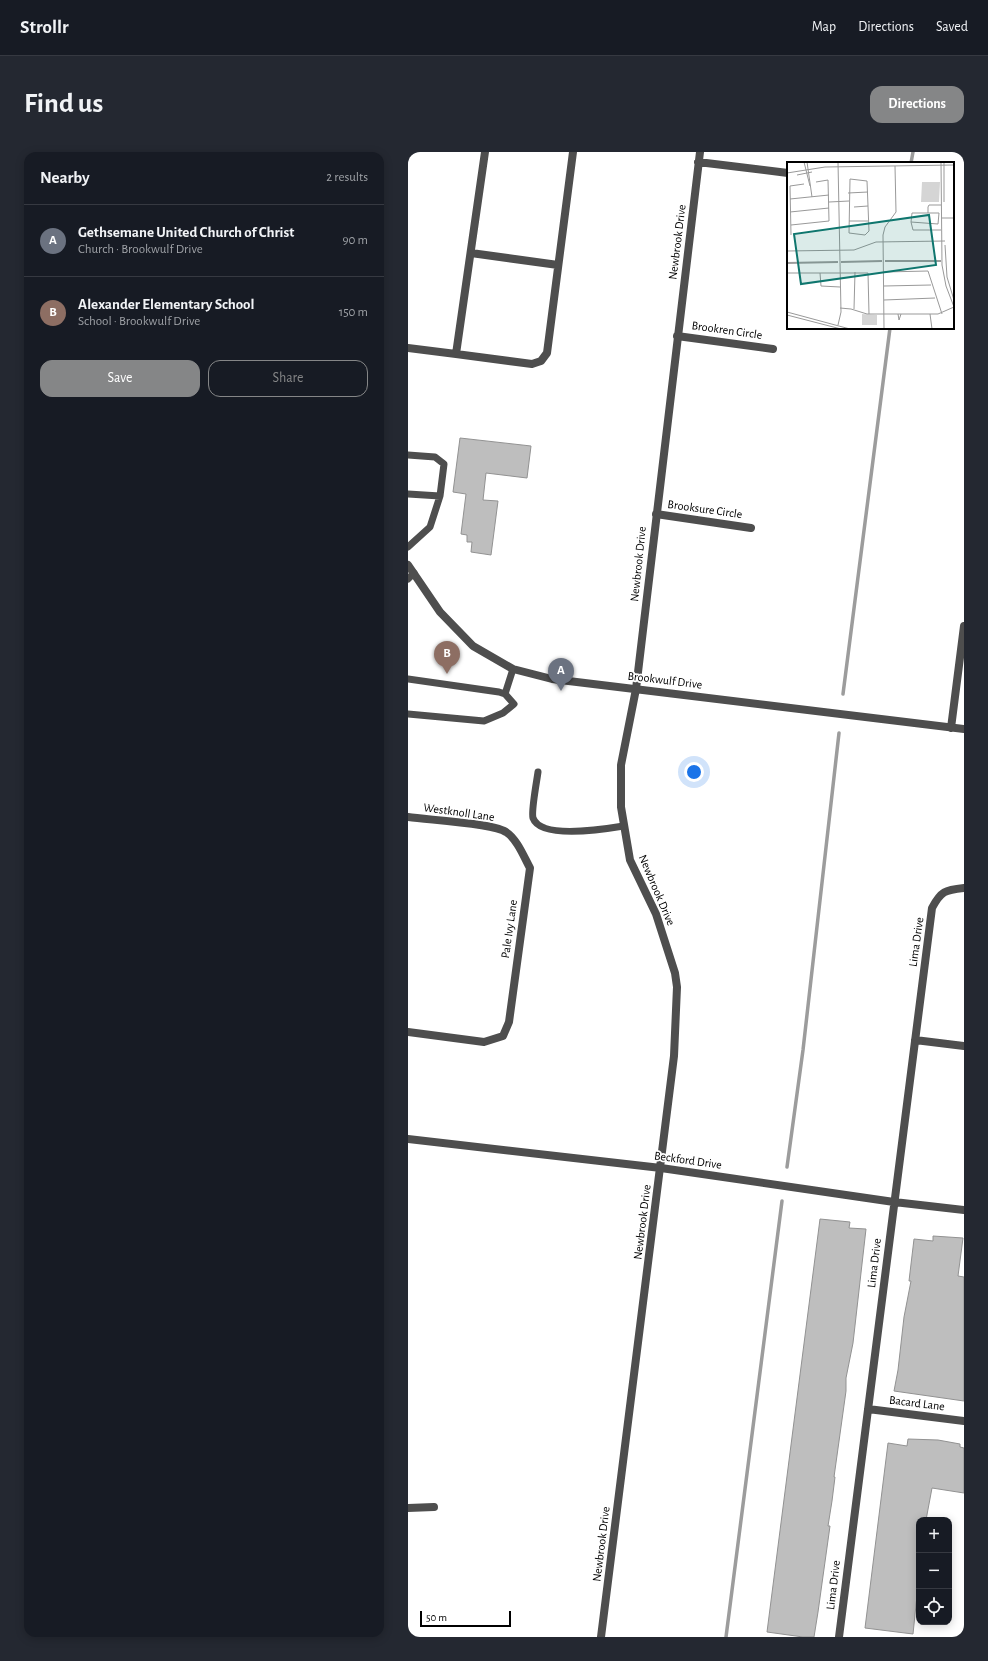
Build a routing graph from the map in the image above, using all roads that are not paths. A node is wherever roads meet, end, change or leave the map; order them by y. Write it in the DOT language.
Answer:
graph roads {
  1 [pos="485,152"];
  2 [pos="573,152"];
  3 [pos="700,152"];
  4 [pos="698,162"];
  5 [pos="787,173"];
  6 [pos="471,253"];
  7 [pos="558,265"];
  8 [pos="677,336"];
  9 [pos="408,348"];
  10 [pos="773,349"];
  11 [pos="456,354"];
  12 [pos="408,455"];
  13 [pos="408,494"];
  14 [pos="440,496"];
  15 [pos="656,514"];
  16 [pos="751,528"];
  17 [pos="408,547"];
  18 [pos="408,565"];
  19 [pos="414,572"];
  20 [pos="408,579"];
  21 [pos="964,626"];
  22 [pos="513,669"];
  23 [pos="408,679"];
  24 [pos="636,689"];
  25 [pos="505,694"];
  26 [pos="408,714"];
  27 [pos="951,728"];
  28 [pos="964,730"];
  29 [pos="538,772"];
  30 [pos="408,818"];
  31 [pos="624,826"];
  32 [pos="506,832"];
  33 [pos="964,888"];
  34 [pos="408,1032"];
  35 [pos="915,1040"];
  36 [pos="964,1046"];
  37 [pos="408,1139"];
  38 [pos="661,1168"];
  39 [pos="894,1202"];
  40 [pos="964,1210"];
  41 [pos="868,1409"];
  42 [pos="964,1421"];
  43 [pos="434,1507"];
  44 [pos="408,1508"];
  45 [pos="601,1637"];
  46 [pos="839,1637"];
  1 -- 6 [label="street"];
  2 -- 7 [label="street"];
  3 -- 4 [label="street, Newbrook Drive"];
  4 -- 5 [label="street"];
  4 -- 8 [label="street, Newbrook Drive"];
  6 -- 7 [label="street"];
  6 -- 11 [label="street"];
  7 -- 11 [label="street"];
  8 -- 10 [label="street, Brookren Circle"];
  8 -- 15 [label="street, Newbrook Drive"];
  9 -- 11 [label="street"];
  12 -- 14 [label="lane"];
  13 -- 14 [label="lane"];
  14 -- 17 [label="lane"];
  15 -- 16 [label="street, Brooksure Circle"];
  15 -- 24 [label="street, Newbrook Drive"];
  18 -- 19 [label="street, Brookwulf Drive"];
  19 -- 20 [label="lane"];
  19 -- 22 [label="street, Brookwulf Drive"];
  21 -- 27 [label="street"];
  22 -- 24 [label="street, Brookwulf Drive"];
  22 -- 25 [label="lane"];
  23 -- 25 [label="lane"];
  24 -- 27 [label="street, Brookwulf Drive"];
  24 -- 31 [label="street, Newbrook Drive"];
  25 -- 26 [label="lane"];
  27 -- 28 [label="street, Brookwulf Drive"];
  29 -- 31 [label="lane"];
  30 -- 32 [label="street, Westknoll Lane"];
  31 -- 38 [label="street, Newbrook Drive"];
  32 -- 34 [label="street, Pale Ivy Lane"];
  33 -- 35 [label="street, Lima Drive"];
  35 -- 36 [label="street"];
  35 -- 39 [label="street, Lima Drive"];
  37 -- 38 [label="street, Beckford Drive"];
  38 -- 39 [label="street, Beckford Drive"];
  38 -- 45 [label="street, Newbrook Drive"];
  39 -- 40 [label="street, Beckford Drive"];
  39 -- 41 [label="street, Lima Drive"];
  41 -- 42 [label="street, Bacard Lane"];
  41 -- 46 [label="street, Lima Drive"];
  43 -- 44 [label="street"];
}
